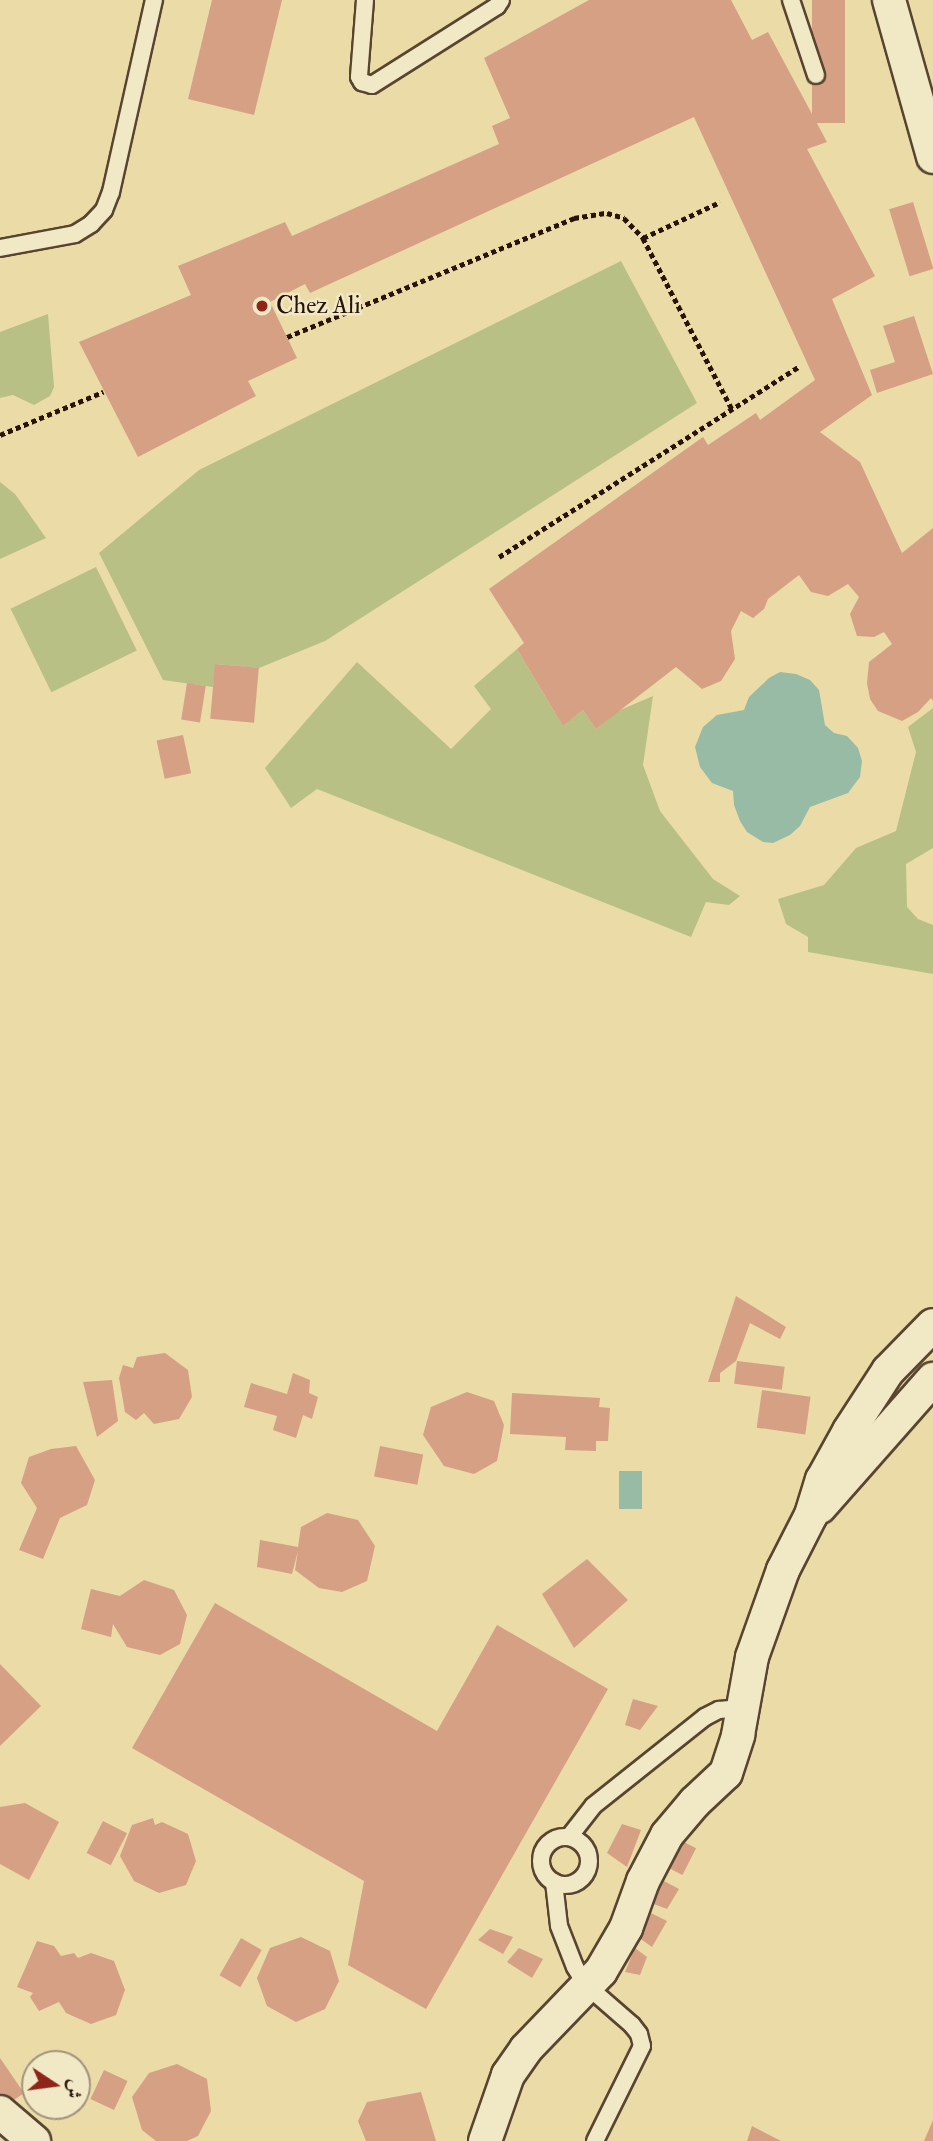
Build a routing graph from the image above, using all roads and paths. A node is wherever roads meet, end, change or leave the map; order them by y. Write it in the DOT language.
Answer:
graph roads {
  1 [pos="154,0"];
  2 [pos="365,0"];
  3 [pos="501,0"];
  4 [pos="791,0"];
  5 [pos="889,0"];
  6 [pos="816,75"];
  7 [pos="933,157"];
  8 [pos="720,202"];
  9 [pos="643,238"];
  10 [pos="0,248"];
  11 [pos="286,337"];
  12 [pos="800,366"];
  13 [pos="103,392"];
  14 [pos="733,411"];
  15 [pos="0,435"];
  16 [pos="499,557"];
  17 [pos="933,1325"];
  18 [pos="933,1379"];
  19 [pos="868,1399"];
  20 [pos="892,1422"];
  21 [pos="811,1515"];
  22 [pos="741,1708"];
  23 [pos="569,1837"];
  24 [pos="554,1882"];
  25 [pos="586,1985"];
  26 [pos="0,2112"];
  27 [pos="34,2141"];
  28 [pos="485,2141"];
  29 [pos="595,2141"];
  1 -- 10 [label="lane"];
  2 -- 3 [label="lane"];
  4 -- 6 [label="lane"];
  5 -- 7 [label="street"];
  8 -- 9 [label="path"];
  9 -- 11 [label="path"];
  9 -- 14 [label="path"];
  12 -- 14 [label="path"];
  13 -- 15 [label="path"];
  14 -- 16 [label="path"];
  17 -- 19 [label="street"];
  18 -- 20 [label="street"];
  19 -- 20 [label="street"];
  19 -- 21 [label="street"];
  20 -- 21 [label="street"];
  21 -- 22 [label="street"];
  22 -- 23 [label="lane"];
  22 -- 25 [label="street"];
  23 -- 24 [label="lane"];
  23 -- 24 [label="lane"];
  24 -- 25 [label="lane"];
  25 -- 28 [label="street"];
  25 -- 29 [label="lane"];
  26 -- 27 [label="street"];
}
